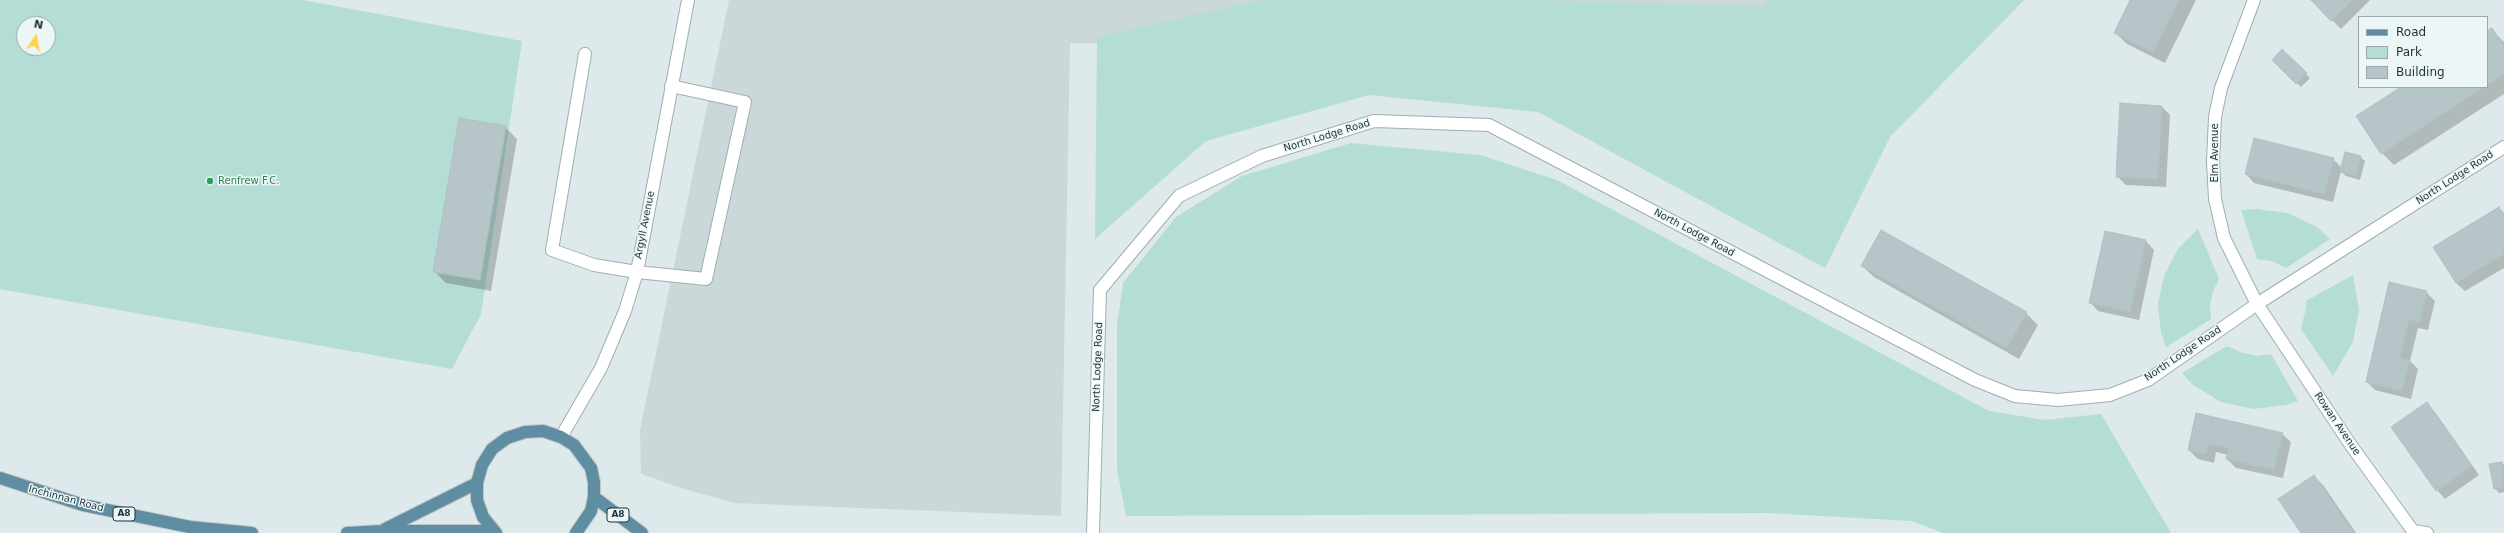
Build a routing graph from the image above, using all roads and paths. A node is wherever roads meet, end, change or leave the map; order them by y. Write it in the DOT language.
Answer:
graph roads {
  1 [pos="688,0"];
  2 [pos="2254,0"];
  3 [pos="585,54"];
  4 [pos="672,86"];
  5 [pos="2504,147"];
  6 [pos="637,272"];
  7 [pos="2257,304"];
  8 [pos="562,437"];
  9 [pos="0,478"];
  10 [pos="477,483"];
  11 [pos="594,497"];
  12 [pos="382,531"];
  13 [pos="494,532"];
  14 [pos="2413,532"];
  15 [pos="252,533"];
  16 [pos="347,533"];
  17 [pos="576,533"];
  18 [pos="642,533"];
  19 [pos="1093,533"];
  20 [pos="2426,533"];
  1 -- 4 [label="street, Argyll Avenue"];
  2 -- 7 [label="street, Elm Avenue"];
  3 -- 6 [label="street"];
  4 -- 6 [label="street, Argyll Avenue"];
  4 -- 6 [label="street"];
  5 -- 7 [label="street, North Lodge Road"];
  6 -- 8 [label="street, Argyll Avenue"];
  7 -- 14 [label="street, Rowan Avenue"];
  7 -- 19 [label="street, North Lodge Road"];
  8 -- 10 [label="main road"];
  8 -- 11 [label="main road"];
  9 -- 15 [label="main road, Inchinnan Road / A8"];
  10 -- 12 [label="main road"];
  10 -- 13 [label="main road"];
  11 -- 17 [label="main road"];
  11 -- 18 [label="main road, A8"];
  12 -- 13 [label="main road"];
  12 -- 16 [label="main road"];
  14 -- 20 [label="street, Rowan Avenue"];
}
